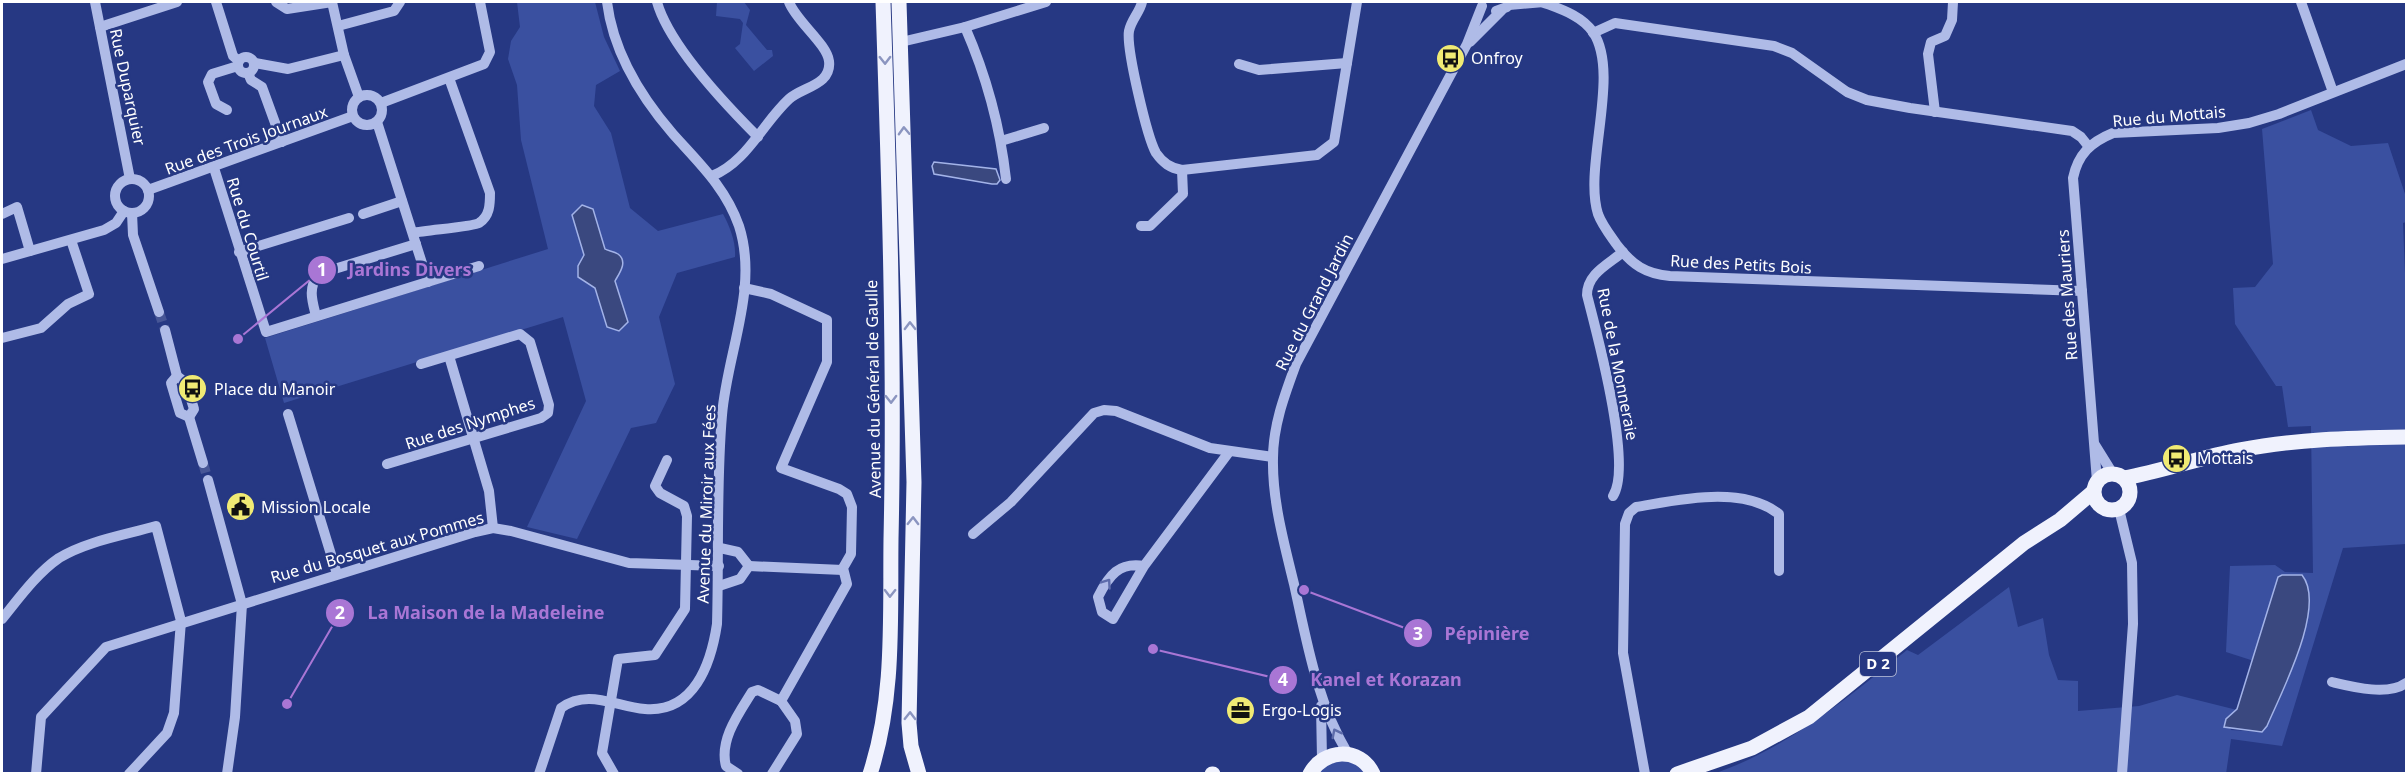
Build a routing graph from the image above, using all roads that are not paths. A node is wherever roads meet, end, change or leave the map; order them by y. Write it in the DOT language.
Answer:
graph roads {
  1 [pos="95,2"];
  2 [pos="177,2"];
  3 [pos="216,2"];
  4 [pos="276,2"];
  5 [pos="332,2"];
  6 [pos="400,2"];
  7 [pos="480,2"];
  8 [pos="607,2"];
  9 [pos="657,2"];
  10 [pos="789,2"];
  11 [pos="883,2"];
  12 [pos="899,2"];
  13 [pos="1046,2"];
  14 [pos="1142,2"];
  15 [pos="1356,2"];
  16 [pos="1543,2"];
  17 [pos="1953,2"];
  18 [pos="2301,2"];
  19 [pos="1480,4"];
  20 [pos="1507,5"];
  21 [pos="338,26"];
  22 [pos="100,27"];
  23 [pos="965,27"];
  24 [pos="1593,33"];
  25 [pos="901,42"];
  26 [pos="1467,44"];
  27 [pos="344,55"];
  28 [pos="238,63"];
  29 [pos="255,63"];
  30 [pos="1347,63"];
  31 [pos="1239,64"];
  32 [pos="2406,64"];
  33 [pos="248,73"];
  34 [pos="449,78"];
  35 [pos="2333,92"];
  36 [pos="359,97"];
  37 [pos="381,103"];
  38 [pos="227,110"];
  39 [pos="1935,112"];
  40 [pos="353,116"];
  41 [pos="377,122"];
  42 [pos="1044,128"];
  43 [pos="758,137"];
  44 [pos="1001,141"];
  45 [pos="282,142"];
  46 [pos="2089,147"];
  47 [pos="214,168"];
  48 [pos="1182,170"];
  49 [pos="711,176"];
  50 [pos="130,179"];
  51 [pos="1006,179"];
  52 [pos="148,190"];
  53 [pos="402,201"];
  54 [pos="128,212"];
  55 [pos="2,214"];
  56 [pos="363,214"];
  57 [pos="349,218"];
  58 [pos="1141,226"];
  59 [pos="414,238"];
  60 [pos="71,240"];
  61 [pos="30,251"];
  62 [pos="239,252"];
  63 [pos="1623,252"];
  64 [pos="2,259"];
  65 [pos="479,266"];
  66 [pos="428,282"];
  67 [pos="744,288"];
  68 [pos="2082,291"];
  69 [pos="159,312"];
  70 [pos="316,316"];
  71 [pos="165,330"];
  72 [pos="2,338"];
  73 [pos="449,356"];
  74 [pos="421,364"];
  75 [pos="288,414"];
  76 [pos="2406,437"];
  77 [pos="472,439"];
  78 [pos="2095,445"];
  79 [pos="1229,452"];
  80 [pos="1273,457"];
  81 [pos="667,460"];
  82 [pos="203,463"];
  83 [pos="387,464"];
  84 [pos="2161,471"];
  85 [pos="2119,476"];
  86 [pos="208,480"];
  87 [pos="2095,487"];
  88 [pos="2130,495"];
  89 [pos="1612,496"];
  90 [pos="2113,510"];
  91 [pos="2060,520"];
  92 [pos="493,528"];
  93 [pos="973,534"];
  94 [pos="720,548"];
  95 [pos="686,565"];
  96 [pos="719,566"];
  97 [pos="749,566"];
  98 [pos="1144,566"];
  99 [pos="843,570"];
  100 [pos="1779,571"];
  101 [pos="337,574"];
  102 [pos="719,586"];
  103 [pos="242,604"];
  104 [pos="2,619"];
  105 [pos="181,621"];
  106 [pos="2332,682"];
  107 [pos="2406,683"];
  108 [pos="1321,700"];
  109 [pos="781,701"];
  110 [pos="609,702"];
  111 [pos="1348,754"];
  112 [pos="1322,759"];
  113 [pos="1308,773"];
  114 [pos="36,774"];
  115 [pos="129,774"];
  116 [pos="227,774"];
  117 [pos="539,774"];
  118 [pos="614,774"];
  119 [pos="738,774"];
  120 [pos="772,774"];
  121 [pos="870,774"];
  122 [pos="918,774"];
  123 [pos="1373,774"];
  124 [pos="1645,774"];
  125 [pos="1677,774"];
  126 [pos="2122,774"];
  1 -- 22 [label="street, Rue Duparquier"];
  2 -- 22 [label="street"];
  3 -- 28 [label="street"];
  4 -- 5 [label="street"];
  5 -- 21 [label="street"];
  6 -- 21 [label="street"];
  7 -- 34 [label="street"];
  8 -- 49 [label="street, Avenue du Miroir aux Fées"];
  9 -- 43 [label="street"];
  10 -- 43 [label="street"];
  11 -- 121 [label="main road, Avenue du Général de Gaulle, one-way"];
  12 -- 25 [label="main road"];
  13 -- 23 [label="street"];
  14 -- 48 [label="street"];
  15 -- 30 [label="street"];
  16 -- 20 [label="street"];
  16 -- 24 [label="street"];
  17 -- 39 [label="street"];
  18 -- 35 [label="street"];
  19 -- 20 [label="street"];
  19 -- 26 [label="street, Rue du Grand Jardin"];
  20 -- 26 [label="street, Rue du Grand Jardin"];
  21 -- 27 [label="street"];
  22 -- 50 [label="street, Rue Duparquier"];
  23 -- 25 [label="street"];
  23 -- 44 [label="street"];
  24 -- 39 [label="street"];
  24 -- 63 [label="street, Rue des Petits Bois"];
  122 -- 25 [label="main road, one-way"];
  26 -- 80 [label="street, Rue du Grand Jardin"];
  27 -- 29 [label="street"];
  27 -- 36 [label="street"];
  28 -- 29 [label="street"];
  28 -- 33 [label="street"];
  28 -- 38 [label="street"];
  29 -- 33 [label="street"];
  30 -- 31 [label="street"];
  30 -- 48 [label="street"];
  32 -- 35 [label="street, Rue du Mottais"];
  33 -- 45 [label="street"];
  34 -- 37 [label="street"];
  34 -- 59 [label="street"];
  35 -- 46 [label="street, Rue du Mottais"];
  36 -- 37 [label="street"];
  36 -- 40 [label="street"];
  37 -- 41 [label="street"];
  39 -- 46 [label="street"];
  40 -- 41 [label="street"];
  40 -- 45 [label="street, Rue des Trois Journaux"];
  41 -- 53 [label="street"];
  42 -- 44 [label="street"];
  43 -- 49 [label="street"];
  44 -- 51 [label="street"];
  45 -- 47 [label="street, Rue des Trois Journaux"];
  46 -- 68 [label="street, Rue des Mauriers"];
  47 -- 52 [label="street, Rue des Trois Journaux"];
  47 -- 62 [label="street, Rue du Courtil"];
  48 -- 58 [label="street"];
  49 -- 67 [label="street, Avenue du Miroir aux Fées"];
  50 -- 52 [label="street"];
  50 -- 54 [label="street"];
  52 -- 54 [label="street"];
  53 -- 56 [label="street"];
  53 -- 59 [label="street"];
  54 -- 60 [label="street"];
  54 -- 69 [label="street"];
  55 -- 61 [label="street"];
  57 -- 62 [label="street"];
  59 -- 66 [label="street"];
  59 -- 70 [label="street"];
  60 -- 61 [label="street"];
  60 -- 72 [label="street"];
  61 -- 64 [label="street"];
  62 -- 70 [label="street, Rue du Courtil"];
  63 -- 68 [label="street, Rue des Petits Bois"];
  63 -- 89 [label="street, Rue de la Monneraie"];
  65 -- 66 [label="street"];
  66 -- 70 [label="street"];
  67 -- 94 [label="street, Avenue du Miroir aux Fées"];
  67 -- 99 [label="street"];
  68 -- 78 [label="street, Rue des Mauriers"];
  71 -- 82 [label="street"];
  73 -- 74 [label="street"];
  73 -- 77 [label="street"];
  73 -- 77 [label="street, Rue des Nymphes"];
  75 -- 101 [label="street"];
  76 -- 84 [label="main road"];
  77 -- 83 [label="street, Rue des Nymphes"];
  77 -- 92 [label="street"];
  78 -- 85 [label="street, Rue des Mauriers"];
  78 -- 87 [label="street, Rue des Mauriers"];
  79 -- 80 [label="street"];
  79 -- 93 [label="street"];
  79 -- 98 [label="street"];
  80 -- 108 [label="street, Rue du Grand Jardin"];
  81 -- 95 [label="street"];
  84 -- 85 [label="main road"];
  84 -- 88 [label="main road"];
  85 -- 87 [label="main road"];
  85 -- 88 [label="main road"];
  86 -- 103 [label="street"];
  87 -- 90 [label="main road"];
  87 -- 91 [label="main road, D 2"];
  88 -- 90 [label="main road"];
  90 -- 91 [label="main road, D 2"];
  90 -- 126 [label="street"];
  91 -- 125 [label="main road, D 2"];
  92 -- 95 [label="street, Rue du Bosquet aux Pommes"];
  92 -- 101 [label="street, Rue du Bosquet aux Pommes"];
  94 -- 96 [label="street, Avenue du Miroir aux Fées"];
  94 -- 97 [label="street"];
  95 -- 96 [label="street, Rue du Bosquet aux Pommes"];
  95 -- 110 [label="street"];
  96 -- 102 [label="street, Avenue du Miroir aux Fées"];
  97 -- 99 [label="street"];
  97 -- 102 [label="street"];
  98 -- 98 [label="street, one-way"];
  99 -- 109 [label="street"];
  100 -- 124 [label="street"];
  101 -- 103 [label="street, Rue du Bosquet aux Pommes"];
  102 -- 110 [label="street, Avenue du Miroir aux Fées"];
  103 -- 105 [label="street, Rue du Bosquet aux Pommes"];
  103 -- 116 [label="street"];
  104 -- 105 [label="street"];
  105 -- 114 [label="street, Rue du Bosquet aux Pommes"];
  105 -- 115 [label="street"];
  106 -- 107 [label="street"];
  111 -- 108 [label="street, Rue du Grand Jardin, one-way"];
  108 -- 112 [label="street, Rue du Grand Jardin"];
  109 -- 119 [label="street"];
  109 -- 120 [label="street"];
  110 -- 117 [label="street, Avenue du Miroir aux Fées"];
  110 -- 118 [label="street"];
  111 -- 112 [label="main road"];
  111 -- 123 [label="main road"];
  112 -- 113 [label="main road"];
}
